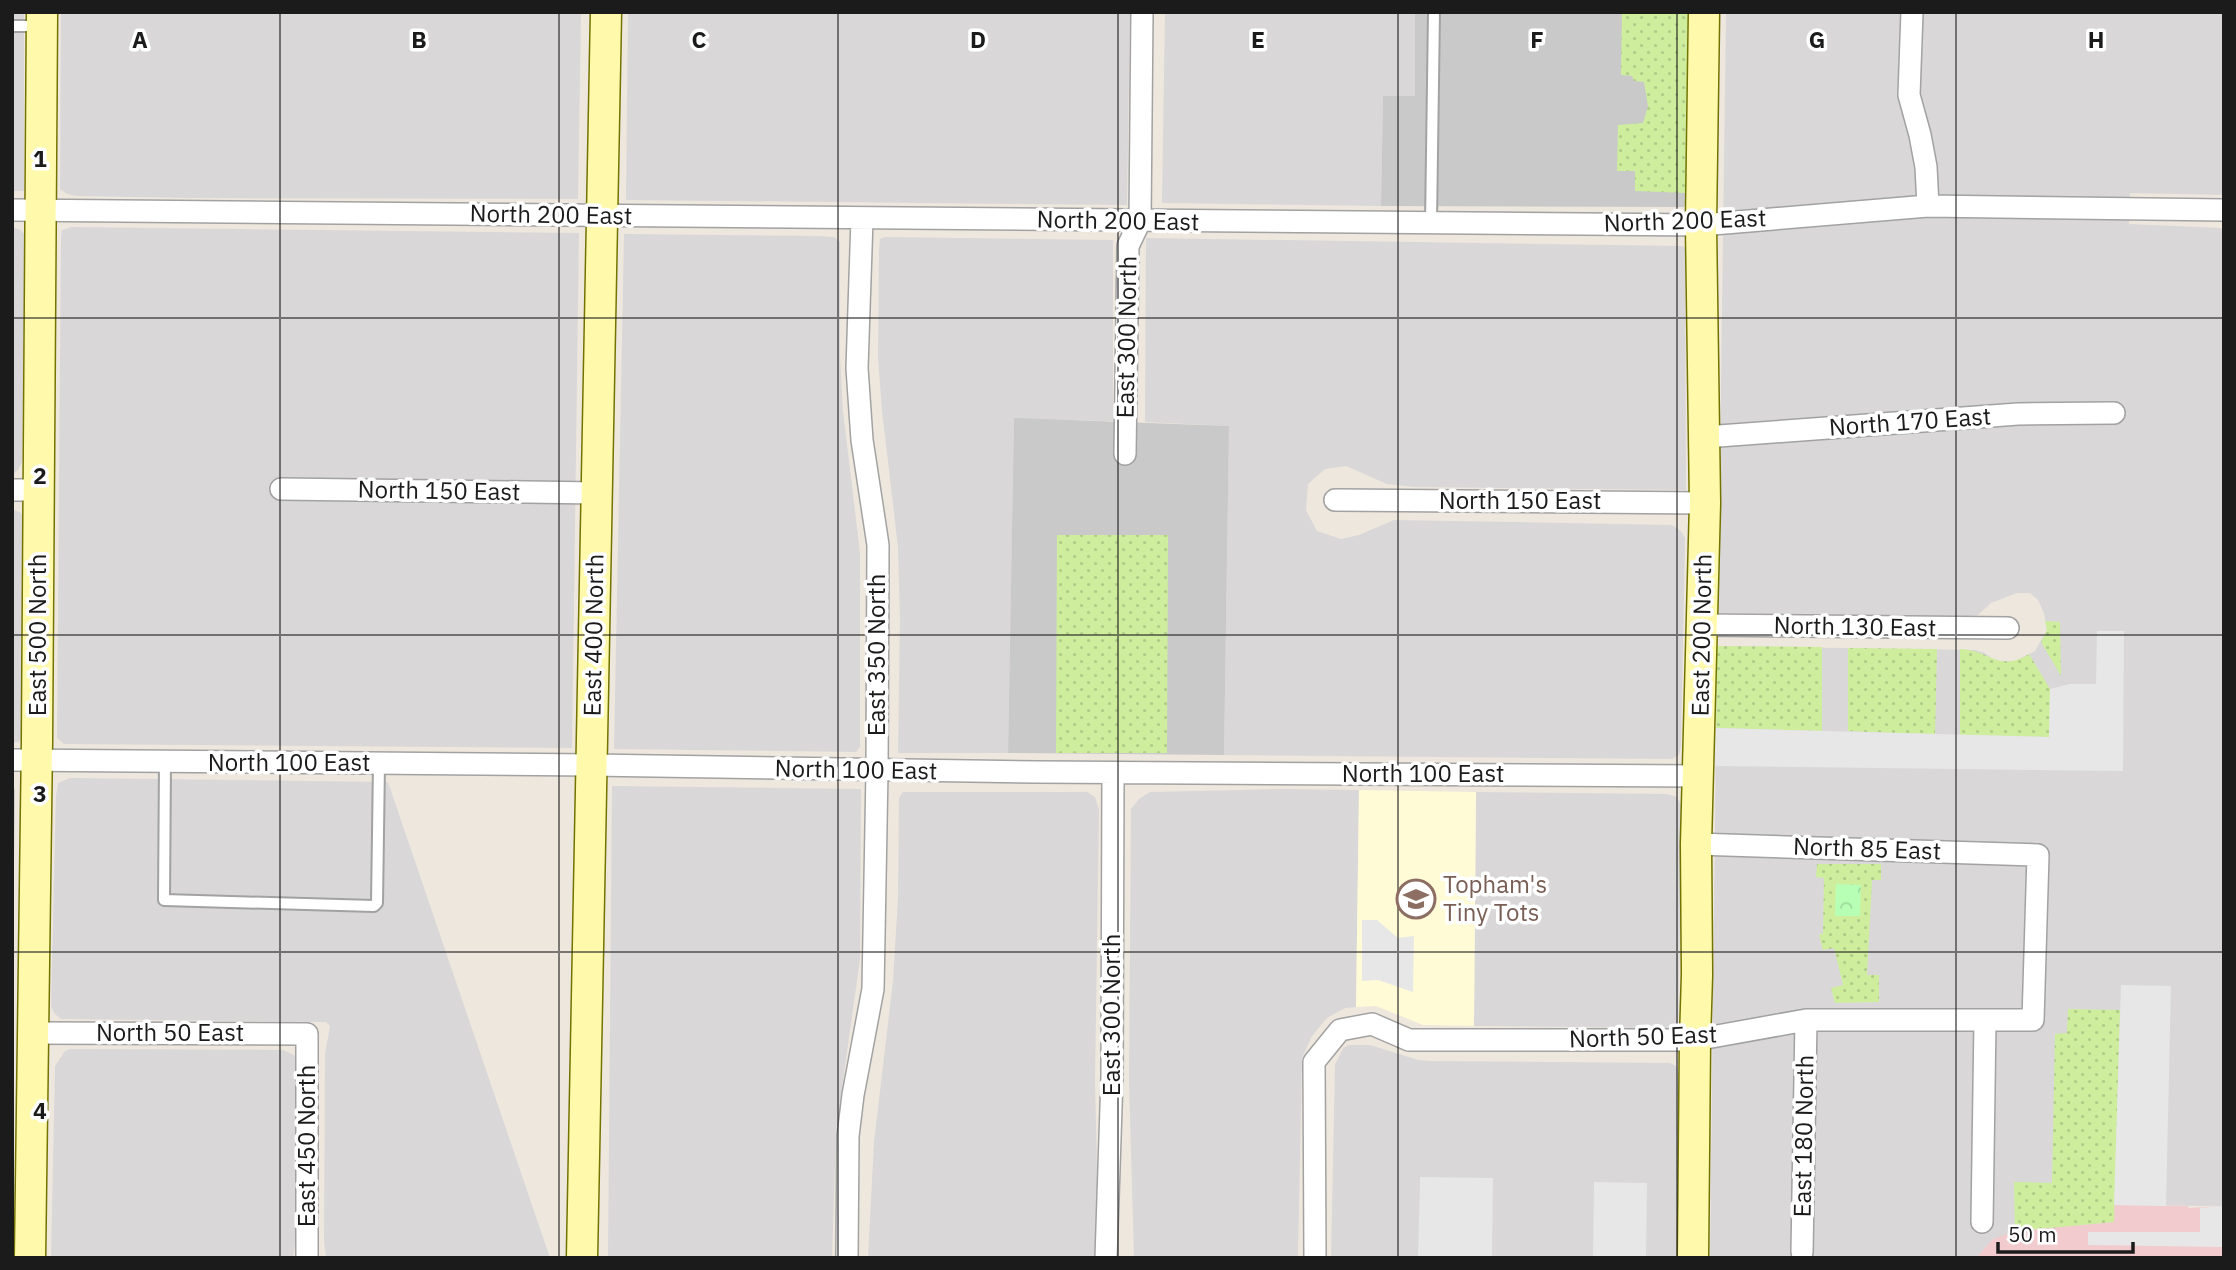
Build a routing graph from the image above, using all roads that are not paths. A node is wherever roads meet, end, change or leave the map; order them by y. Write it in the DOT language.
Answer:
graph roads {
  1 [pos="606,12"];
  2 [pos="1142,12"];
  3 [pos="1434,12"];
  4 [pos="1704,12"];
  5 [pos="1912,12"];
  6 [pos="42,19"];
  7 [pos="12,26"];
  8 [pos="1928,206"];
  9 [pos="27,210"];
  10 [pos="2224,210"];
  11 [pos="603,215"];
  12 [pos="862,219"];
  13 [pos="1140,221"];
  14 [pos="1431,223"];
  15 [pos="1701,225"];
  16 [pos="2114,413"];
  17 [pos="1705,438"];
  18 [pos="1125,454"];
  19 [pos="281,489"];
  20 [pos="26,490"];
  21 [pos="597,493"];
  22 [pos="1335,500"];
  23 [pos="1705,503"];
  24 [pos="1702,625"];
  25 [pos="2008,628"];
  26 [pos="25,760"];
  27 [pos="165,762"];
  28 [pos="379,763"];
  29 [pos="592,765"];
  30 [pos="877,771"];
  31 [pos="1113,773"];
  32 [pos="1699,775"];
  33 [pos="1696,844"];
  34 [pos="1806,1020"];
  35 [pos="2034,1020"];
  36 [pos="1985,1021"];
  37 [pos="33,1033"];
  38 [pos="307,1034"];
  39 [pos="1695,1040"];
  40 [pos="1982,1222"];
  41 [pos="1802,1252"];
  42 [pos="30,1258"];
  43 [pos="307,1258"];
  44 [pos="582,1258"];
  45 [pos="847,1258"];
  46 [pos="1107,1258"];
  47 [pos="1315,1258"];
  48 [pos="1693,1258"];
  1 -- 11 [label="street, East 400 North"];
  2 -- 13 [label="street, East 300 North"];
  3 -- 14 [label="lane"];
  4 -- 15 [label="street, East 200 North"];
  5 -- 8 [label="street"];
  6 -- 7 [label="lane"];
  6 -- 9 [label="street, East 500 North"];
  8 -- 10 [label="street, North 200 East"];
  8 -- 15 [label="street, North 200 East"];
  9 -- 11 [label="street, North 200 East"];
  9 -- 20 [label="street, East 500 North"];
  11 -- 12 [label="street, North 200 East"];
  11 -- 21 [label="street, East 400 North"];
  12 -- 13 [label="street, North 200 East"];
  12 -- 30 [label="street, East 350 North"];
  13 -- 14 [label="street, North 200 East"];
  13 -- 18 [label="street, East 300 North"];
  14 -- 15 [label="street, North 200 East"];
  15 -- 17 [label="street, East 200 North"];
  16 -- 17 [label="street, North 170 East"];
  17 -- 23 [label="street, East 200 North"];
  19 -- 21 [label="street, North 150 East"];
  20 -- 26 [label="street, East 500 North"];
  21 -- 29 [label="street, East 400 North"];
  22 -- 23 [label="street, North 150 East"];
  23 -- 24 [label="street, East 200 North"];
  24 -- 25 [label="street, North 130 East"];
  24 -- 32 [label="street, East 200 North"];
  26 -- 27 [label="street, North 100 East"];
  26 -- 37 [label="street, East 500 North"];
  27 -- 28 [label="street, North 100 East"];
  27 -- 28 [label="lane"];
  28 -- 29 [label="street, North 100 East"];
  29 -- 30 [label="street, North 100 East"];
  29 -- 44 [label="street, East 400 North"];
  30 -- 31 [label="street, North 100 East"];
  30 -- 45 [label="street, East 350 North"];
  31 -- 32 [label="street, North 100 East"];
  31 -- 46 [label="street, East 300 North"];
  32 -- 33 [label="street, East 200 North"];
  33 -- 35 [label="street, North 85 East"];
  33 -- 39 [label="street, East 200 North"];
  34 -- 36 [label="street, North 50 East"];
  34 -- 39 [label="street, North 50 East"];
  34 -- 41 [label="street, East 180 North"];
  35 -- 36 [label="street, North 50 East"];
  36 -- 40 [label="street"];
  37 -- 38 [label="street, North 50 East"];
  37 -- 42 [label="street, East 500 North"];
  38 -- 43 [label="street, East 450 North"];
  39 -- 47 [label="street, North 50 East"];
  39 -- 48 [label="street, East 200 North"];
}
